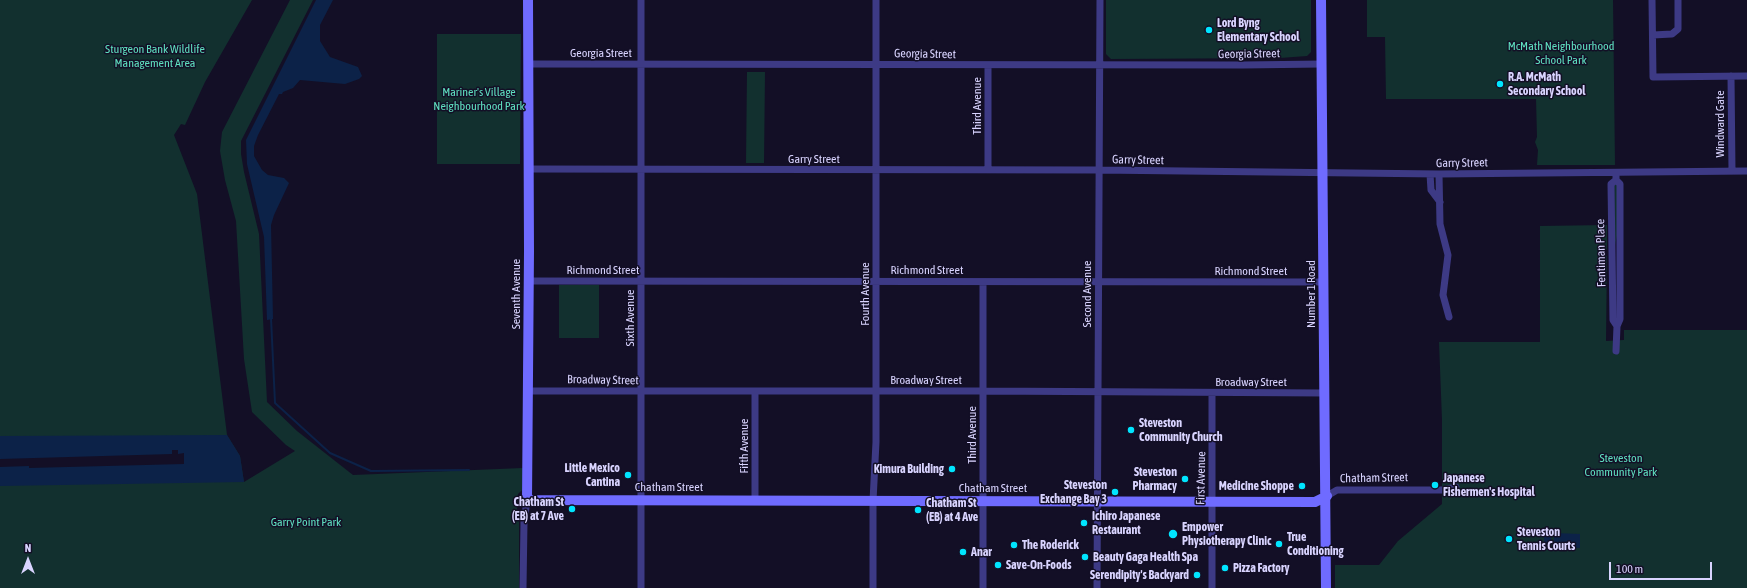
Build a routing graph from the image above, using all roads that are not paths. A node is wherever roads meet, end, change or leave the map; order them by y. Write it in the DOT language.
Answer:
graph roads {
  1 [pos="528,0"];
  2 [pos="641,0"];
  3 [pos="876,0"];
  4 [pos="1100,0"];
  5 [pos="1321,0"];
  6 [pos="1652,0"];
  7 [pos="1678,0"];
  8 [pos="1653,35"];
  9 [pos="529,64"];
  10 [pos="641,64"];
  11 [pos="877,64"];
  12 [pos="1322,64"];
  13 [pos="988,65"];
  14 [pos="1099,65"];
  15 [pos="1731,76"];
  16 [pos="1747,76"];
  17 [pos="529,169"];
  18 [pos="988,170"];
  19 [pos="1099,170"];
  20 [pos="641,171"];
  21 [pos="876,171"];
  22 [pos="1732,171"];
  23 [pos="1747,171"];
  24 [pos="1323,174"];
  25 [pos="1430,174"];
  26 [pos="1440,174"];
  27 [pos="1616,177"];
  28 [pos="1440,202"];
  29 [pos="529,281"];
  30 [pos="641,281"];
  31 [pos="876,281"];
  32 [pos="983,282"];
  33 [pos="1098,282"];
  34 [pos="1324,282"];
  35 [pos="1449,317"];
  36 [pos="1616,350"];
  37 [pos="529,391"];
  38 [pos="755,391"];
  39 [pos="876,391"];
  40 [pos="983,391"];
  41 [pos="641,392"];
  42 [pos="1098,392"];
  43 [pos="1212,393"];
  44 [pos="1325,393"];
  45 [pos="1456,487"];
  46 [pos="1327,496"];
  47 [pos="527,500"];
  48 [pos="755,500"];
  49 [pos="984,500"];
  50 [pos="640,501"];
  51 [pos="873,501"];
  52 [pos="1097,501"];
  53 [pos="1212,501"];
  54 [pos="523,588"];
  55 [pos="641,588"];
  56 [pos="872,588"];
  57 [pos="983,588"];
  58 [pos="1097,588"];
  59 [pos="1212,588"];
  60 [pos="1326,588"];
  1 -- 9 [label="street, Seventh Avenue"];
  2 -- 10 [label="street, Sixth Avenue"];
  3 -- 11 [label="street, Fourth Avenue"];
  4 -- 14 [label="street, Second Avenue"];
  5 -- 12 [label="street, Number 1 Road"];
  6 -- 8 [label="street"];
  7 -- 8 [label="street"];
  8 -- 15 [label="street"];
  9 -- 10 [label="street, Georgia Street"];
  9 -- 17 [label="street, Seventh Avenue"];
  10 -- 11 [label="street, Georgia Street"];
  10 -- 20 [label="street, Sixth Avenue"];
  11 -- 13 [label="street, Georgia Street"];
  11 -- 21 [label="street, Fourth Avenue"];
  12 -- 14 [label="street, Georgia Street"];
  12 -- 24 [label="street, Number 1 Road"];
  13 -- 14 [label="street, Georgia Street"];
  13 -- 18 [label="street, Third Avenue"];
  14 -- 19 [label="street, Second Avenue"];
  15 -- 16 [label="street"];
  15 -- 22 [label="street, Windward Gate"];
  17 -- 20 [label="street, Garry Street"];
  17 -- 29 [label="street, Seventh Avenue"];
  18 -- 19 [label="street, Garry Street"];
  18 -- 21 [label="street, Garry Street"];
  19 -- 24 [label="street, Garry Street"];
  19 -- 33 [label="street, Second Avenue"];
  20 -- 21 [label="street, Garry Street"];
  20 -- 30 [label="street, Sixth Avenue"];
  21 -- 31 [label="street, Fourth Avenue"];
  22 -- 23 [label="street, Garry Street"];
  22 -- 27 [label="street, Garry Street"];
  24 -- 25 [label="street, Garry Street"];
  24 -- 34 [label="street, Number 1 Road"];
  25 -- 26 [label="street, Garry Street"];
  25 -- 28 [label="street"];
  26 -- 27 [label="street, Garry Street"];
  26 -- 28 [label="street"];
  27 -- 36 [label="street, Fentiman Place"];
  28 -- 35 [label="street"];
  29 -- 30 [label="street, Richmond Street"];
  29 -- 37 [label="street, Seventh Avenue"];
  30 -- 31 [label="street, Richmond Street"];
  30 -- 41 [label="street, Sixth Avenue"];
  31 -- 32 [label="street, Richmond Street"];
  31 -- 39 [label="street, Fourth Avenue"];
  32 -- 33 [label="street, Richmond Street"];
  32 -- 40 [label="street, Third Avenue"];
  33 -- 34 [label="street, Richmond Street"];
  33 -- 42 [label="street, Second Avenue"];
  34 -- 44 [label="street, Number 1 Road"];
  37 -- 41 [label="street, Broadway Street"];
  37 -- 47 [label="street, Seventh Avenue"];
  38 -- 39 [label="street, Broadway Street"];
  38 -- 41 [label="street, Broadway Street"];
  38 -- 48 [label="street, Fifth Avenue"];
  39 -- 40 [label="street, Broadway Street"];
  39 -- 51 [label="street, Fourth Avenue"];
  40 -- 42 [label="street, Broadway Street"];
  40 -- 49 [label="street, Third Avenue"];
  41 -- 50 [label="street, Sixth Avenue"];
  42 -- 43 [label="street, Broadway Street"];
  42 -- 52 [label="street, Second Avenue"];
  43 -- 44 [label="street, Broadway Street"];
  43 -- 53 [label="street, First Avenue"];
  44 -- 46 [label="street, Number 1 Road"];
  45 -- 46 [label="street, Chatham Street"];
  46 -- 53 [label="street, Chatham Street"];
  46 -- 60 [label="street, Number 1 Road"];
  47 -- 50 [label="street, Chatham Street"];
  47 -- 54 [label="street, Seventh Avenue"];
  48 -- 50 [label="street, Chatham Street"];
  48 -- 51 [label="street, Chatham Street"];
  49 -- 51 [label="street, Chatham Street"];
  49 -- 52 [label="street, Chatham Street"];
  49 -- 57 [label="street, Third Avenue"];
  50 -- 55 [label="street, Sixth Avenue"];
  51 -- 56 [label="street, Fourth Avenue"];
  52 -- 53 [label="street, Chatham Street"];
  52 -- 58 [label="street, Second Avenue"];
  53 -- 59 [label="street, First Avenue"];
}
